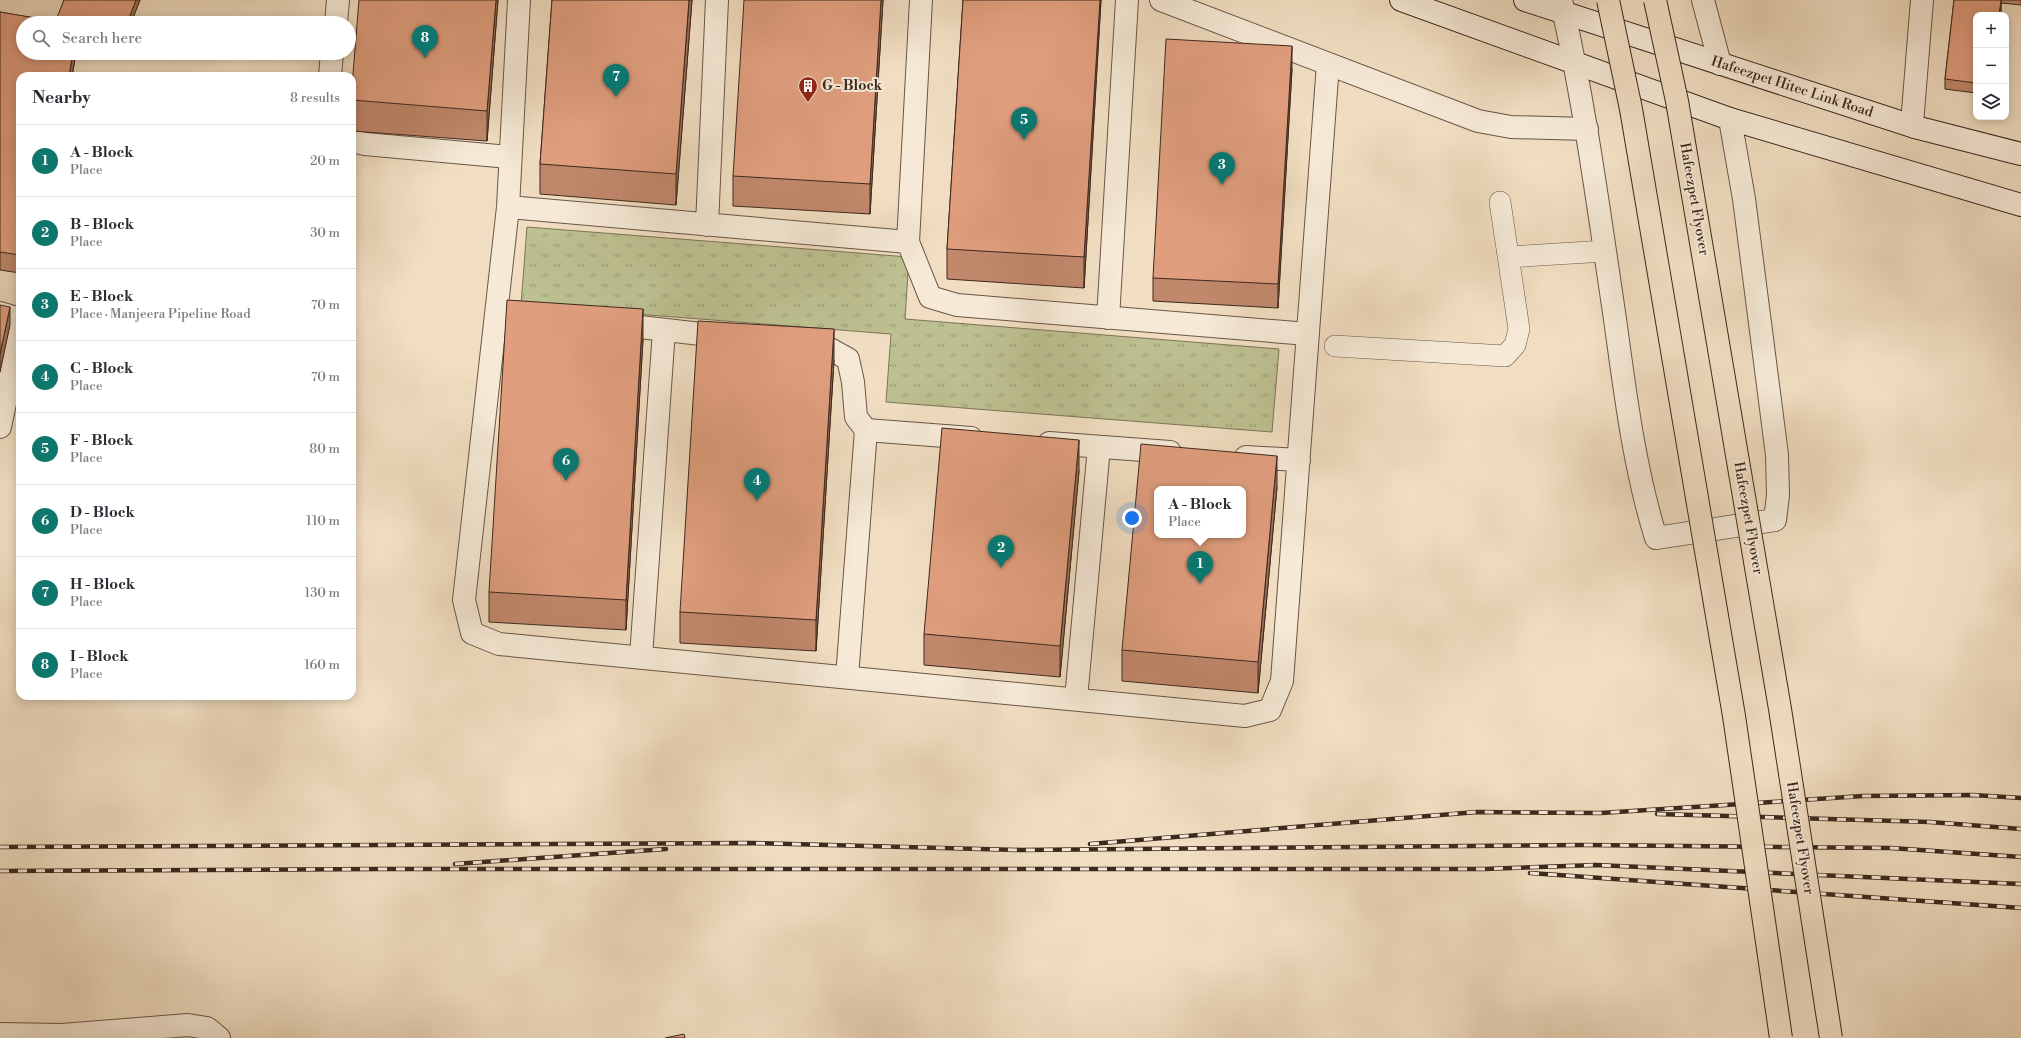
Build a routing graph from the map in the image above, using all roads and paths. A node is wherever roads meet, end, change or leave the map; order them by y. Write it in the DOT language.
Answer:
graph roads {
  1 [pos="338,0"];
  2 [pos="519,0"];
  3 [pos="717,0"];
  4 [pos="921,0"];
  5 [pos="1127,0"];
  6 [pos="1161,0"];
  7 [pos="1401,0"];
  8 [pos="1525,0"];
  9 [pos="1608,0"];
  10 [pos="1655,0"];
  11 [pos="1702,0"];
  12 [pos="1922,0"];
  13 [pos="1563,7"];
  14 [pos="337,16"];
  15 [pos="331,60"];
  16 [pos="1575,62"];
  17 [pos="1328,64"];
  18 [pos="1720,64"];
  19 [pos="330,72"];
  20 [pos="1730,118"];
  21 [pos="1915,126"];
  22 [pos="1587,129"];
  23 [pos="356,142"];
  24 [pos="2021,154"];
  25 [pos="509,157"];
  26 [pos="1500,202"];
  27 [pos="2021,205"];
  28 [pos="508,207"];
  29 [pos="707,225"];
  30 [pos="908,242"];
  31 [pos="1605,252"];
  32 [pos="1509,257"];
  33 [pos="496,311"];
  34 [pos="519,313"];
  35 [pos="0,314"];
  36 [pos="16,318"];
  37 [pos="1108,318"];
  38 [pos="595,322"];
  39 [pos="664,330"];
  40 [pos="1308,334"];
  41 [pos="751,340"];
  42 [pos="782,343"];
  43 [pos="1336,346"];
  44 [pos="16,351"];
  45 [pos="0,427"];
  46 [pos="866,430"];
  47 [pos="990,439"];
  48 [pos="1029,442"];
  49 [pos="1100,447"];
  50 [pos="1187,453"];
  51 [pos="1227,455"];
  52 [pos="1299,460"];
  53 [pos="641,657"];
  54 [pos="847,677"];
  55 [pos="1076,699"];
  56 [pos="0,1034"];
  57 [pos="62,1036"];
  58 [pos="219,1038"];
  59 [pos="1781,1038"];
  60 [pos="1831,1038"];
  1 -- 14 [label="street"];
  2 -- 25 [label="street"];
  3 -- 29 [label="street"];
  4 -- 30 [label="street"];
  5 -- 37 [label="street"];
  6 -- 17 [label="street"];
  7 -- 16 [label="street"];
  8 -- 13 [label="street, Hafeezpet Hitec Link Road"];
  9 -- 59 [label="main road, bridge"];
  10 -- 60 [label="main road, Hafeezpet Flyover, bridge"];
  11 -- 18 [label="street"];
  12 -- 21 [label="street"];
  13 -- 16 [label="street"];
  13 -- 18 [label="street, Hafeezpet Hitec Link Road"];
  15 -- 19 [label="street"];
  16 -- 20 [label="street"];
  16 -- 22 [label="street"];
  17 -- 22 [label="street"];
  17 -- 40 [label="street"];
  18 -- 21 [label="street, Hafeezpet Hitec Link Road"];
  20 -- 27 [label="street"];
  20 -- 31 [label="street"];
  21 -- 24 [label="street, Hafeezpet Hitec Link Road"];
  22 -- 31 [label="street"];
  23 -- 25 [label="street"];
  25 -- 28 [label="street"];
  26 -- 32 [label="lane"];
  28 -- 29 [label="street"];
  28 -- 33 [label="street"];
  29 -- 30 [label="street"];
  30 -- 37 [label="street"];
  31 -- 32 [label="lane"];
  32 -- 43 [label="lane"];
  33 -- 34 [label="street"];
  33 -- 53 [label="street"];
  35 -- 36 [label="street"];
  37 -- 40 [label="street"];
  38 -- 39 [label="street"];
  39 -- 41 [label="street"];
  39 -- 53 [label="street"];
  40 -- 52 [label="street"];
  42 -- 46 [label="street"];
  44 -- 45 [label="street"];
  46 -- 47 [label="street"];
  46 -- 54 [label="street"];
  48 -- 49 [label="street"];
  49 -- 50 [label="street"];
  49 -- 55 [label="street"];
  51 -- 52 [label="street"];
  52 -- 55 [label="street"];
  53 -- 54 [label="street"];
  54 -- 55 [label="street"];
  56 -- 57 [label="street"];
  57 -- 58 [label="street"];
}
